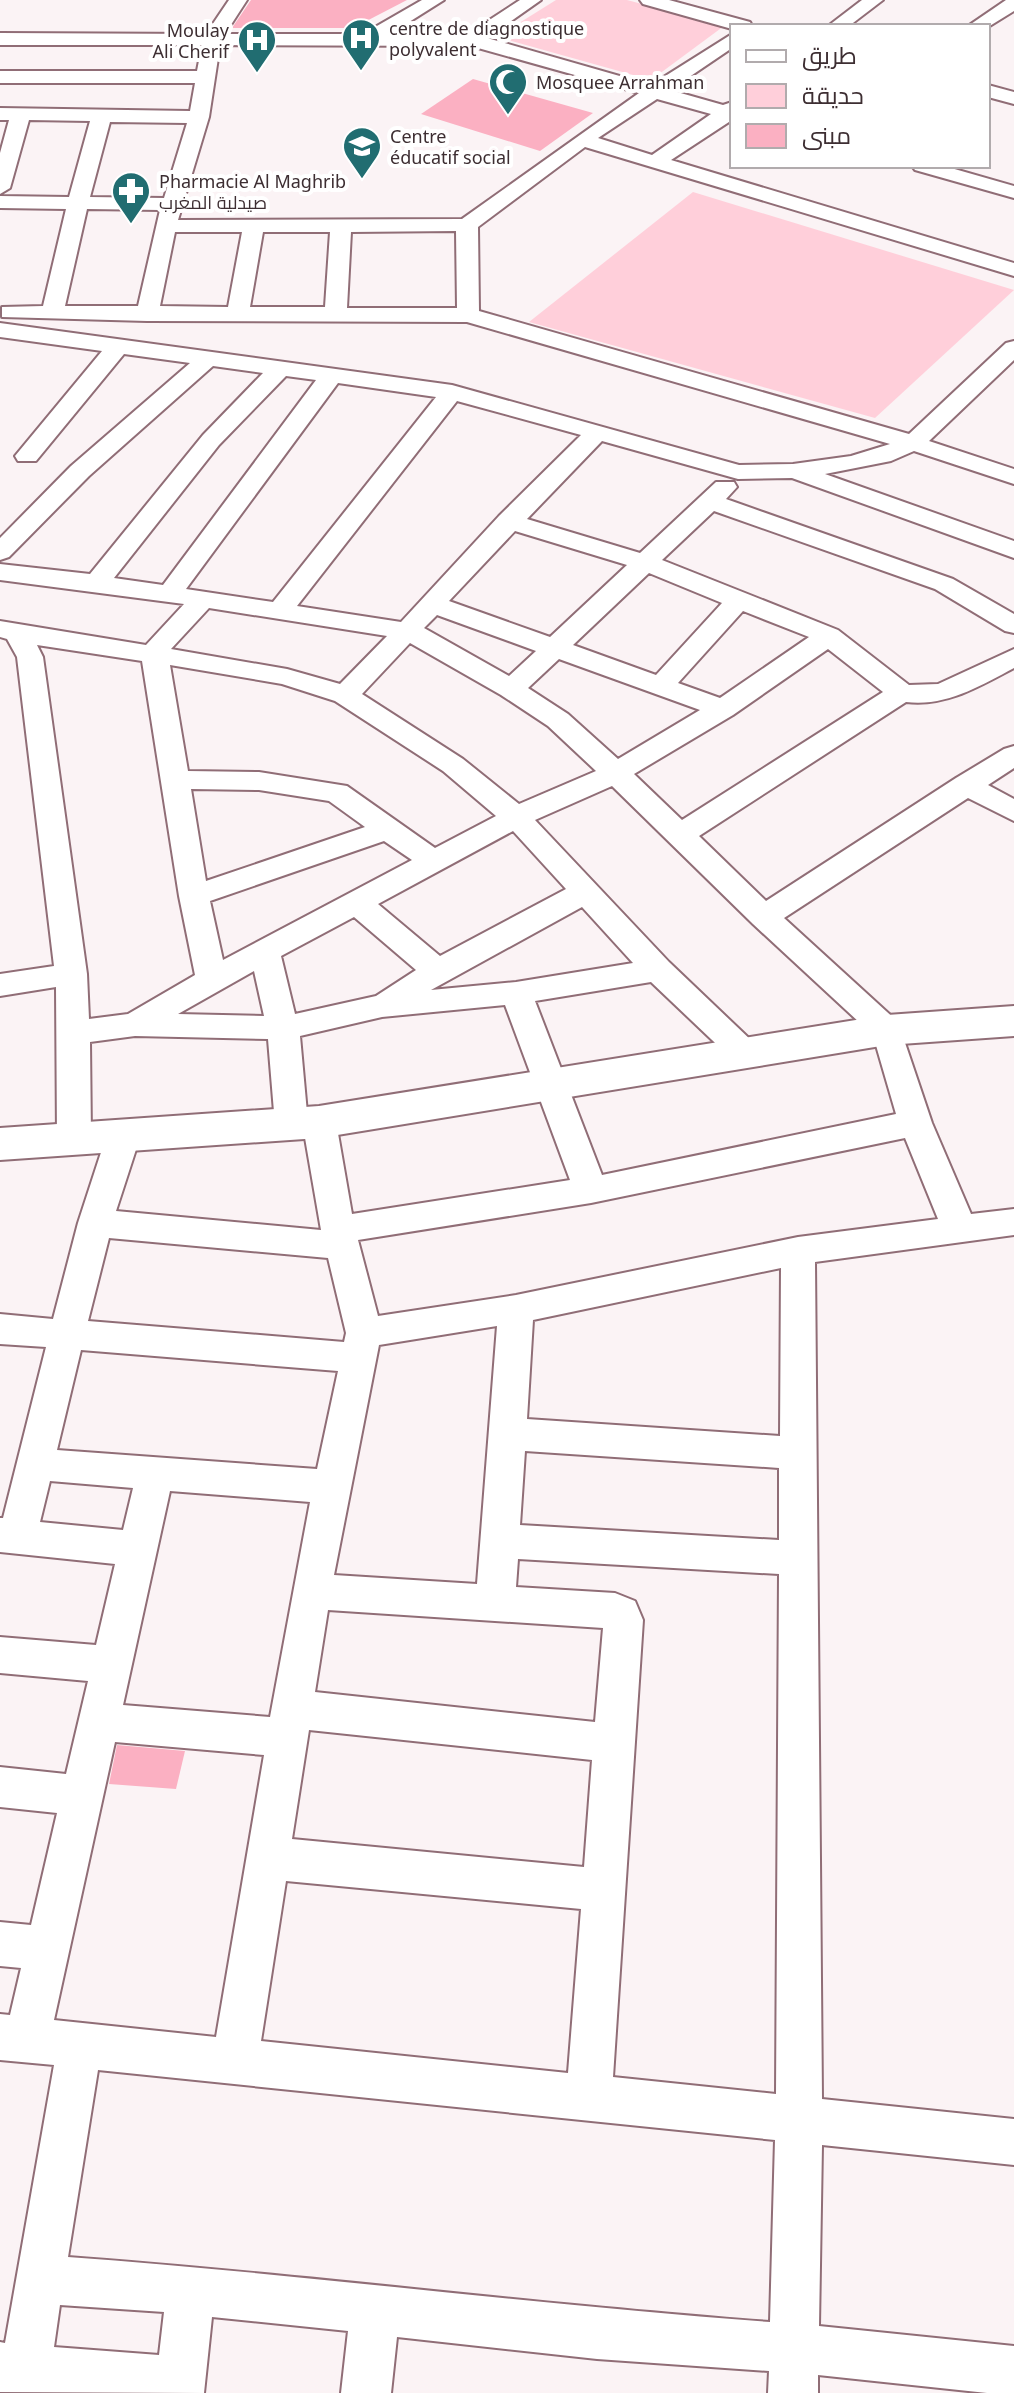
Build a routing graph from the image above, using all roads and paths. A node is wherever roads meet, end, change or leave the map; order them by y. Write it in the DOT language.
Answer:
graph roads {
  1 [pos="238,0"];
  2 [pos="435,0"];
  3 [pos="532,0"];
  4 [pos="652,0"];
  5 [pos="874,0"];
  6 [pos="1014,3"];
  7 [pos="744,7"];
  8 [pos="720,20"];
  9 [pos="1014,21"];
  10 [pos="735,24"];
  11 [pos="840,24"];
  12 [pos="980,24"];
  13 [pos="990,37"];
  14 [pos="370,38"];
  15 [pos="0,39"];
  16 [pos="76,39"];
  17 [pos="212,39"];
  18 [pos="472,40"];
  19 [pos="730,41"];
  20 [pos="0,77"];
  21 [pos="206,77"];
  22 [pos="64,78"];
  23 [pos="655,91"];
  24 [pos="990,92"];
  25 [pos="1014,98"];
  26 [pos="730,111"];
  27 [pos="0,114"];
  28 [pos="21,114"];
  29 [pos="49,114"];
  30 [pos="101,117"];
  31 [pos="199,117"];
  32 [pos="582,140"];
  33 [pos="655,162"];
  34 [pos="929,168"];
  35 [pos="756,173"];
  36 [pos="738,187"];
  37 [pos="0,188"];
  38 [pos="1014,192"];
  39 [pos="0,202"];
  40 [pos="79,203"];
  41 [pos="172,204"];
  42 [pos="341,225"];
  43 [pos="467,225"];
  44 [pos="166,226"];
  45 [pos="254,226"];
  46 [pos="1014,270"];
  47 [pos="0,312"];
  48 [pos="53,313"];
  49 [pos="147,314"];
  50 [pos="238,314"];
  51 [pos="336,315"];
  52 [pos="468,315"];
  53 [pos="0,330"];
  54 [pos="118,346"];
  55 [pos="1014,348"];
  56 [pos="208,359"];
  57 [pos="281,368"];
  58 [pos="332,375"];
  59 [pos="452,392"];
  60 [pos="597,433"];
  61 [pos="913,443"];
  62 [pos="0,450"];
  63 [pos="27,456"];
  64 [pos="80,471"];
  65 [pos="793,471"];
  66 [pos="738,472"];
  67 [pos="1014,477"];
  68 [pos="711,502"];
  69 [pos="508,521"];
  70 [pos="1014,550"];
  71 [pos="0,552"];
  72 [pos="646,563"];
  73 [pos="0,572"];
  74 [pos="97,583"];
  75 [pos="168,596"];
  76 [pos="740,599"];
  77 [pos="201,601"];
  78 [pos="435,605"];
  79 [pos="279,612"];
  80 [pos="1014,625"];
  81 [pos="409,631"];
  82 [pos="9,632"];
  83 [pos="829,636"];
  84 [pos="556,649"];
  85 [pos="154,652"];
  86 [pos="1014,657"];
  87 [pos="660,687"];
  88 [pos="511,689"];
  89 [pos="901,693"];
  90 [pos="345,695"];
  91 [pos="723,709"];
  92 [pos="1014,755"];
  93 [pos="616,773"];
  94 [pos="175,780"];
  95 [pos="966,785"];
  96 [pos="1014,811"];
  97 [pos="516,817"];
  98 [pos="388,829"];
  99 [pos="680,835"];
  100 [pos="433,861"];
  101 [pos="585,892"];
  102 [pos="194,896"];
  103 [pos="357,903"];
  104 [pos="764,917"];
  105 [pos="265,953"];
  106 [pos="658,970"];
  107 [pos="438,971"];
  108 [pos="71,974"];
  109 [pos="212,980"];
  110 [pos="0,985"];
  111 [pos="516,993"];
  112 [pos="382,1006"];
  113 [pos="1014,1021"];
  114 [pos="135,1025"];
  115 [pos="283,1028"];
  116 [pos="887,1030"];
  117 [pos="74,1032"];
  118 [pos="743,1051"];
  119 [pos="550,1084"];
  120 [pos="305,1123"];
  121 [pos="915,1123"];
  122 [pos="124,1134"];
  123 [pos="74,1137"];
  124 [pos="0,1145"];
  125 [pos="591,1190"];
  126 [pos="1014,1222"];
  127 [pos="95,1223"];
  128 [pos="960,1229"];
  129 [pos="340,1238"];
  130 [pos="798,1251"];
  131 [pos="516,1309"];
  132 [pos="0,1329"];
  133 [pos="69,1335"];
  134 [pos="362,1346"];
  135 [pos="509,1434"];
  136 [pos="800,1453"];
  137 [pos="33,1464"];
  138 [pos="155,1474"];
  139 [pos="332,1487"];
  140 [pos="9,1536"];
  141 [pos="501,1541"];
  142 [pos="138,1549"];
  143 [pos="800,1558"];
  144 [pos="311,1591"];
  145 [pos="495,1604"];
  146 [pos="0,1655"];
  147 [pos="113,1665"];
  148 [pos="100,1722"];
  149 [pos="288,1724"];
  150 [pos="612,1743"];
  151 [pos="0,1787"];
  152 [pos="83,1796"];
  153 [pos="267,1858"];
  154 [pos="603,1890"];
  155 [pos="0,1944"];
  156 [pos="48,1949"];
  157 [pos="14,2038"];
  158 [pos="80,2044"];
  159 [pos="235,2059"];
  160 [pos="589,2096"];
  161 [pos="799,2118"];
  162 [pos="1014,2142"];
  163 [pos="42,2279"];
  164 [pos="191,2290"];
  165 [pos="375,2309"];
  166 [pos="13,2369"];
  167 [pos="793,2370"];
  168 [pos="1014,2371"];
  169 [pos="180,2388"];
  170 [pos="366,2393"];
  1 -- 17 [label="street"];
  2 -- 14 [label="street"];
  3 -- 18 [label="street"];
  4 -- 8 [label="street"];
  5 -- 11 [label="street"];
  6 -- 12 [label="street"];
  7 -- 8 [label="street"];
  8 -- 10 [label="street"];
  9 -- 13 [label="street"];
  14 -- 17 [label="street"];
  14 -- 18 [label="street"];
  15 -- 16 [label="street"];
  16 -- 17 [label="street"];
  16 -- 22 [label="street"];
  17 -- 21 [label="street"];
  18 -- 23 [label="street"];
  19 -- 23 [label="street"];
  20 -- 22 [label="street"];
  21 -- 22 [label="street"];
  21 -- 31 [label="street"];
  22 -- 29 [label="street"];
  23 -- 26 [label="street"];
  23 -- 32 [label="street"];
  24 -- 25 [label="street"];
  26 -- 33 [label="street"];
  27 -- 28 [label="street"];
  28 -- 29 [label="street"];
  28 -- 37 [label="street"];
  29 -- 30 [label="street"];
  30 -- 31 [label="street"];
  30 -- 40 [label="street"];
  31 -- 41 [label="street"];
  32 -- 33 [label="street"];
  32 -- 43 [label="street"];
  33 -- 36 [label="street"];
  34 -- 38 [label="street"];
  35 -- 36 [label="street"];
  36 -- 46 [label="street"];
  39 -- 40 [label="street"];
  40 -- 41 [label="street"];
  40 -- 48 [label="street"];
  41 -- 44 [label="street"];
  42 -- 43 [label="street"];
  42 -- 45 [label="street"];
  42 -- 51 [label="street"];
  43 -- 52 [label="street"];
  44 -- 45 [label="street"];
  44 -- 49 [label="street"];
  45 -- 50 [label="street"];
  47 -- 48 [label="street"];
  48 -- 49 [label="street"];
  49 -- 50 [label="street"];
  50 -- 51 [label="street"];
  51 -- 52 [label="street"];
  52 -- 61 [label="street"];
  53 -- 54 [label="street"];
  54 -- 56 [label="street"];
  54 -- 63 [label="street"];
  55 -- 61 [label="street"];
  56 -- 57 [label="street"];
  56 -- 64 [label="street"];
  57 -- 58 [label="street"];
  57 -- 74 [label="street"];
  58 -- 59 [label="street"];
  58 -- 75 [label="street"];
  59 -- 60 [label="street"];
  59 -- 79 [label="street"];
  60 -- 66 [label="street"];
  60 -- 69 [label="street"];
  61 -- 65 [label="street"];
  61 -- 67 [label="street"];
  62 -- 63 [label="street"];
  63 -- 64 [label="street"];
  64 -- 71 [label="street"];
  65 -- 66 [label="street"];
  65 -- 70 [label="street"];
  66 -- 68 [label="street"];
  68 -- 72 [label="street"];
  68 -- 80 [label="street"];
  69 -- 72 [label="street"];
  69 -- 78 [label="street"];
  72 -- 76 [label="street"];
  72 -- 84 [label="street"];
  73 -- 74 [label="street"];
  74 -- 75 [label="street"];
  75 -- 77 [label="street"];
  76 -- 83 [label="street"];
  76 -- 87 [label="street"];
  77 -- 79 [label="street"];
  77 -- 85 [label="street"];
  78 -- 81 [label="street"];
  78 -- 84 [label="street"];
  79 -- 81 [label="street"];
  81 -- 88 [label="street"];
  81 -- 90 [label="street"];
  82 -- 85 [label="street"];
  82 -- 108 [label="street"];
  83 -- 89 [label="street"];
  83 -- 91 [label="street"];
  84 -- 87 [label="street"];
  84 -- 88 [label="street"];
  85 -- 90 [label="street"];
  85 -- 94 [label="street"];
  86 -- 89 [label="street"];
  87 -- 91 [label="street"];
  88 -- 93 [label="street"];
  89 -- 99 [label="street"];
  90 -- 97 [label="street"];
  91 -- 93 [label="street"];
  92 -- 95 [label="street"];
  93 -- 97 [label="street"];
  93 -- 99 [label="street"];
  94 -- 98 [label="street"];
  94 -- 102 [label="street"];
  95 -- 96 [label="street"];
  95 -- 104 [label="street"];
  97 -- 100 [label="street"];
  97 -- 101 [label="street"];
  98 -- 100 [label="street"];
  98 -- 102 [label="street"];
  99 -- 104 [label="street"];
  100 -- 103 [label="street"];
  101 -- 106 [label="street"];
  101 -- 107 [label="street"];
  102 -- 109 [label="street"];
  103 -- 105 [label="street"];
  103 -- 107 [label="street"];
  104 -- 116 [label="street"];
  105 -- 109 [label="street"];
  105 -- 115 [label="street"];
  106 -- 111 [label="street"];
  106 -- 118 [label="street"];
  107 -- 112 [label="street"];
  108 -- 110 [label="street"];
  108 -- 117 [label="street"];
  109 -- 114 [label="street"];
  111 -- 112 [label="street"];
  111 -- 119 [label="street"];
  112 -- 115 [label="street"];
  113 -- 116 [label="main road"];
  114 -- 115 [label="street"];
  114 -- 117 [label="street"];
  115 -- 120 [label="street"];
  116 -- 118 [label="main road"];
  116 -- 121 [label="street"];
  117 -- 123 [label="street"];
  118 -- 119 [label="main road"];
  119 -- 120 [label="main road"];
  119 -- 125 [label="street"];
  120 -- 122 [label="main road"];
  120 -- 129 [label="street"];
  121 -- 125 [label="street"];
  121 -- 128 [label="street"];
  122 -- 123 [label="main road"];
  122 -- 127 [label="street"];
  123 -- 124 [label="main road"];
  125 -- 129 [label="street"];
  126 -- 128 [label="street"];
  127 -- 129 [label="street"];
  127 -- 133 [label="street"];
  128 -- 130 [label="street"];
  129 -- 134 [label="street"];
  130 -- 131 [label="street"];
  130 -- 136 [label="street"];
  131 -- 134 [label="street"];
  131 -- 135 [label="street"];
  132 -- 133 [label="street"];
  133 -- 134 [label="street"];
  133 -- 137 [label="street"];
  134 -- 139 [label="street"];
  135 -- 136 [label="street"];
  135 -- 141 [label="street"];
  136 -- 143 [label="street"];
  137 -- 138 [label="street"];
  137 -- 140 [label="street"];
  138 -- 139 [label="street"];
  138 -- 142 [label="street"];
  139 -- 144 [label="street"];
  140 -- 142 [label="street"];
  141 -- 143 [label="street"];
  141 -- 145 [label="street"];
  142 -- 147 [label="street"];
  143 -- 161 [label="street"];
  144 -- 145 [label="street"];
  144 -- 149 [label="street"];
  145 -- 150 [label="street"];
  146 -- 147 [label="street"];
  147 -- 148 [label="street"];
  148 -- 149 [label="street"];
  148 -- 152 [label="street"];
  149 -- 150 [label="street"];
  149 -- 153 [label="street"];
  150 -- 154 [label="street"];
  151 -- 152 [label="street"];
  152 -- 156 [label="street"];
  153 -- 154 [label="street"];
  153 -- 159 [label="street"];
  154 -- 160 [label="street"];
  155 -- 156 [label="street"];
  156 -- 157 [label="street"];
  157 -- 158 [label="street"];
  158 -- 159 [label="street"];
  158 -- 163 [label="street"];
  159 -- 160 [label="street"];
  160 -- 161 [label="street"];
  161 -- 162 [label="street"];
  161 -- 167 [label="street"];
  163 -- 164 [label="street"];
  163 -- 166 [label="street"];
  164 -- 165 [label="street"];
  164 -- 169 [label="street"];
  165 -- 167 [label="street"];
  165 -- 170 [label="street"];
  166 -- 169 [label="street"];
  167 -- 168 [label="street"];
}
